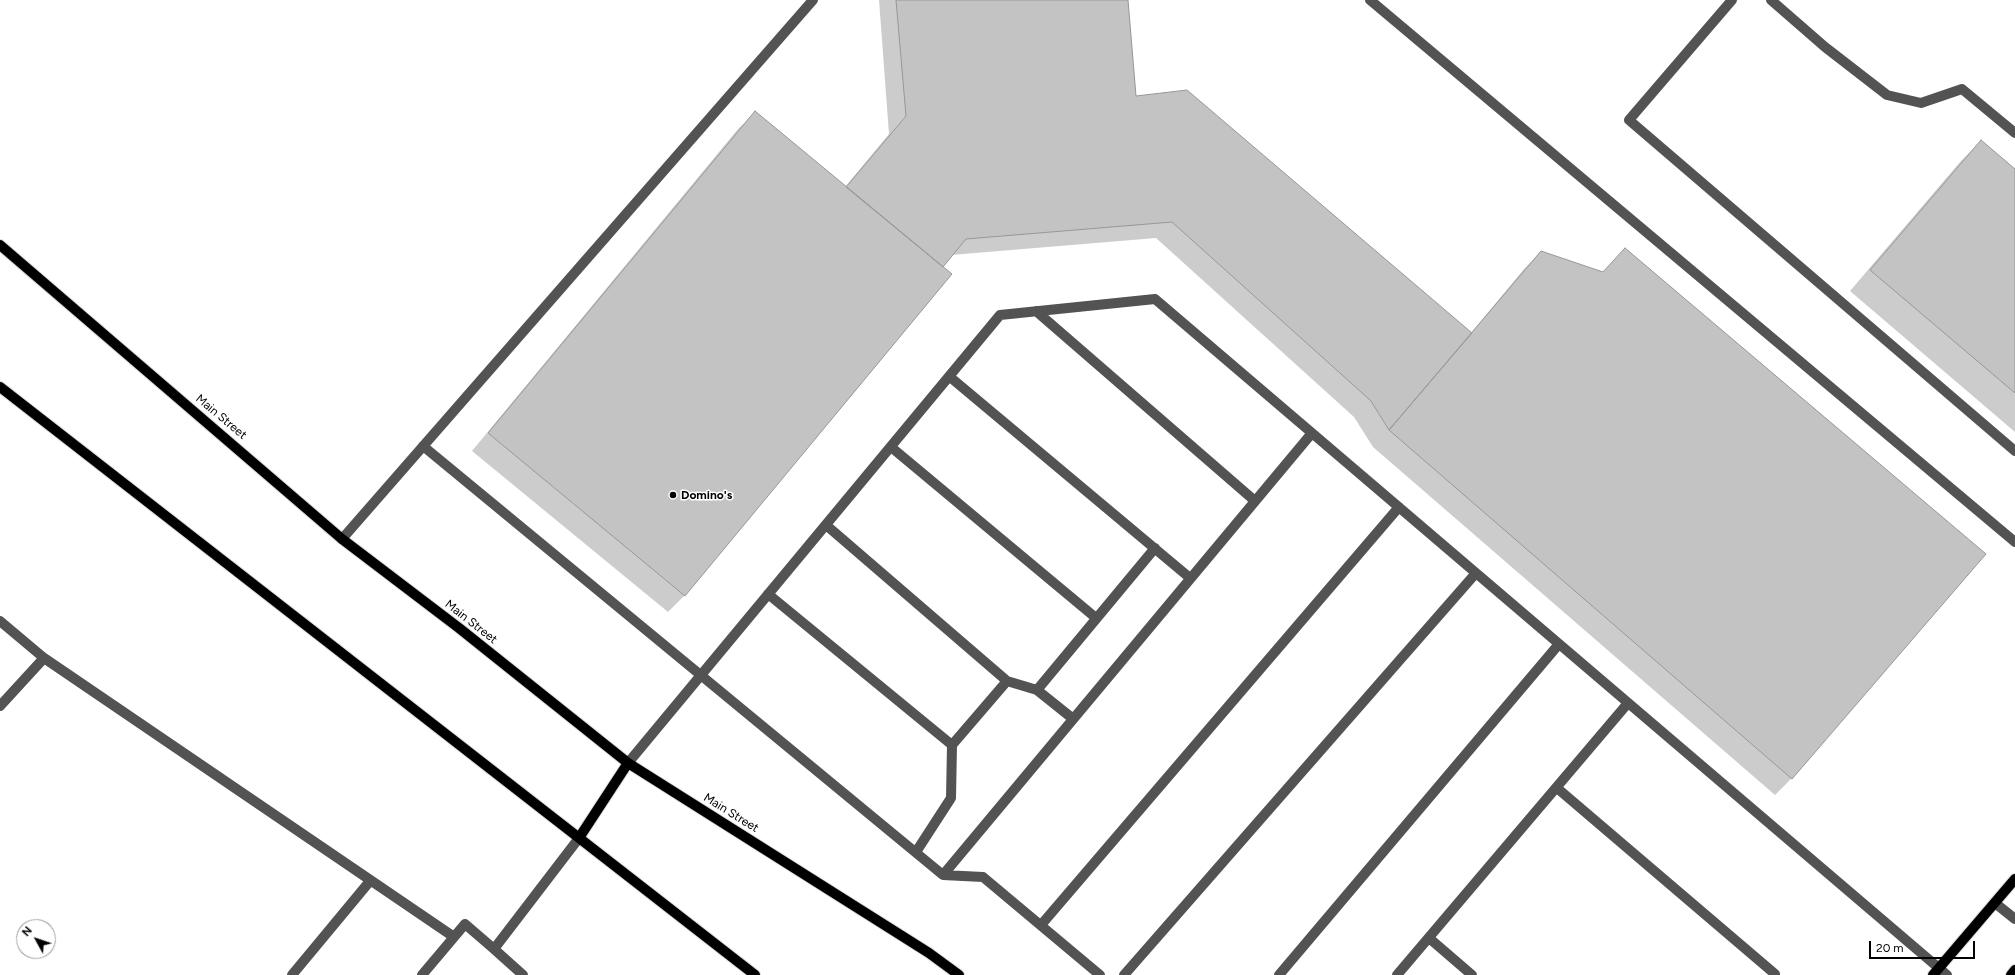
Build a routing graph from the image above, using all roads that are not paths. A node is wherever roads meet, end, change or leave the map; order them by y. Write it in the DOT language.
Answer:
graph roads {
  1 [pos="813,0"];
  2 [pos="1370,0"];
  3 [pos="1732,0"];
  4 [pos="1771,0"];
  5 [pos="2015,134"];
  6 [pos="0,245"];
  7 [pos="1036,311"];
  8 [pos="950,377"];
  9 [pos="0,387"];
  10 [pos="1312,432"];
  11 [pos="423,446"];
  12 [pos="891,447"];
  13 [pos="2015,451"];
  14 [pos="1255,501"];
  15 [pos="1398,507"];
  16 [pos="826,525"];
  17 [pos="342,539"];
  18 [pos="2015,542"];
  19 [pos="1155,548"];
  20 [pos="1476,573"];
  21 [pos="1190,578"];
  22 [pos="768,594"];
  23 [pos="1096,618"];
  24 [pos="0,621"];
  25 [pos="1559,644"];
  26 [pos="44,658"];
  27 [pos="700,675"];
  28 [pos="1007,681"];
  29 [pos="1037,690"];
  30 [pos="1628,703"];
  31 [pos="0,706"];
  32 [pos="1072,718"];
  33 [pos="952,745"];
  34 [pos="628,763"];
  35 [pos="1557,788"];
  36 [pos="579,838"];
  37 [pos="916,852"];
  38 [pos="943,875"];
  39 [pos="2015,879"];
  40 [pos="370,881"];
  41 [pos="1995,903"];
  42 [pos="2015,919"];
  43 [pos="1041,925"];
  44 [pos="454,937"];
  45 [pos="1429,938"];
  46 [pos="494,949"];
  47 [pos="2015,970"];
  48 [pos="1939,973"];
  49 [pos="1775,974"];
  50 [pos="292,975"];
  51 [pos="422,975"];
  52 [pos="523,975"];
  53 [pos="755,975"];
  54 [pos="959,975"];
  55 [pos="1100,975"];
  56 [pos="1124,975"];
  57 [pos="1279,975"];
  58 [pos="1397,975"];
  59 [pos="1472,975"];
  60 [pos="2010,975"];
  1 -- 11 [label="street"];
  2 -- 18 [label="street"];
  3 -- 13 [label="street"];
  4 -- 5 [label="street"];
  6 -- 17 [label="main road, Main Street"];
  7 -- 8 [label="street"];
  7 -- 10 [label="street"];
  7 -- 14 [label="street"];
  8 -- 12 [label="street"];
  8 -- 19 [label="street"];
  9 -- 36 [label="main road"];
  10 -- 14 [label="street"];
  10 -- 15 [label="street"];
  11 -- 17 [label="street"];
  11 -- 27 [label="street"];
  12 -- 16 [label="street"];
  12 -- 23 [label="street"];
  14 -- 21 [label="street"];
  15 -- 20 [label="street"];
  15 -- 43 [label="street"];
  16 -- 22 [label="street"];
  16 -- 28 [label="street"];
  17 -- 34 [label="main road, Main Street"];
  19 -- 21 [label="street"];
  19 -- 23 [label="street"];
  20 -- 25 [label="street"];
  20 -- 56 [label="street"];
  21 -- 32 [label="street"];
  22 -- 27 [label="street"];
  22 -- 33 [label="street"];
  23 -- 29 [label="street"];
  24 -- 26 [label="street"];
  25 -- 30 [label="street"];
  25 -- 57 [label="street"];
  26 -- 31 [label="street"];
  26 -- 40 [label="street"];
  27 -- 34 [label="street"];
  27 -- 37 [label="street"];
  28 -- 29 [label="street"];
  28 -- 33 [label="street"];
  29 -- 32 [label="street"];
  30 -- 35 [label="street"];
  30 -- 48 [label="street"];
  32 -- 38 [label="street"];
  33 -- 37 [label="street"];
  34 -- 36 [label="main road"];
  34 -- 54 [label="main road, Main Street"];
  35 -- 45 [label="street"];
  35 -- 49 [label="street"];
  36 -- 46 [label="street"];
  36 -- 53 [label="main road"];
  37 -- 38 [label="street"];
  38 -- 43 [label="street"];
  39 -- 41 [label="main road"];
  40 -- 44 [label="street"];
  40 -- 50 [label="street"];
  41 -- 42 [label="street"];
  41 -- 48 [label="main road"];
  43 -- 55 [label="street"];
  44 -- 46 [label="street"];
  44 -- 51 [label="street"];
  45 -- 58 [label="street"];
  45 -- 59 [label="street"];
  46 -- 52 [label="street"];
  47 -- 60 [label="main road"];
}
